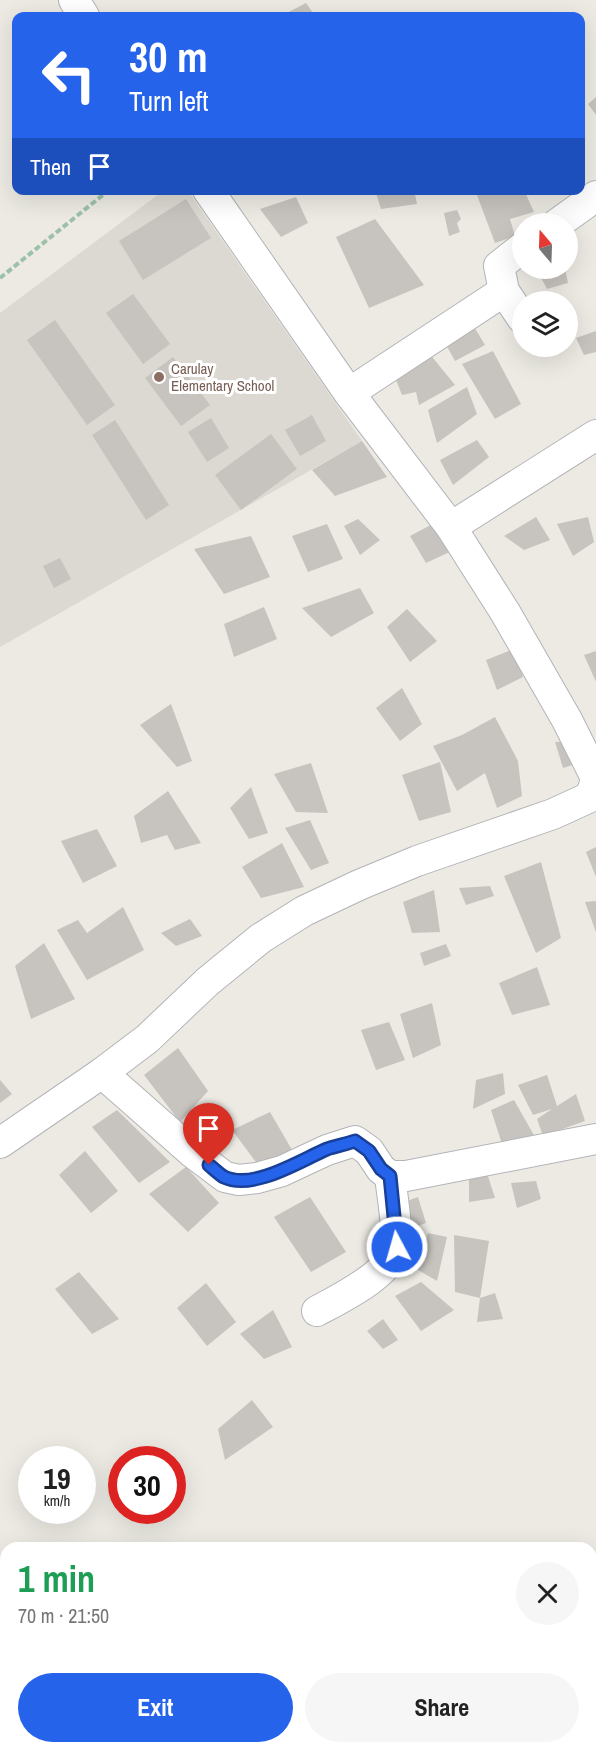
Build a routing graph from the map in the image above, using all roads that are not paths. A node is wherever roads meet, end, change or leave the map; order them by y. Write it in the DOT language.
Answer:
graph roads {
  1 [pos="211,195"];
  2 [pos="596,196"];
  3 [pos="572,213"];
  4 [pos="512,256"];
  5 [pos="504,291"];
  6 [pos="512,303"];
  7 [pos="349,393"];
  8 [pos="596,435"];
  9 [pos="451,527"];
  10 [pos="595,790"];
  11 [pos="102,1073"];
  12 [pos="596,1139"];
  13 [pos="0,1143"];
  14 [pos="390,1176"];
  15 [pos="317,1311"];
  1 -- 7 [label="street"];
  2 -- 3 [label="street"];
  4 -- 5 [label="street"];
  5 -- 6 [label="street"];
  5 -- 7 [label="street"];
  7 -- 9 [label="street"];
  8 -- 9 [label="street"];
  9 -- 10 [label="street"];
  10 -- 11 [label="street"];
  11 -- 13 [label="street"];
  11 -- 14 [label="street"];
  12 -- 14 [label="street"];
  14 -- 15 [label="street"];
}
